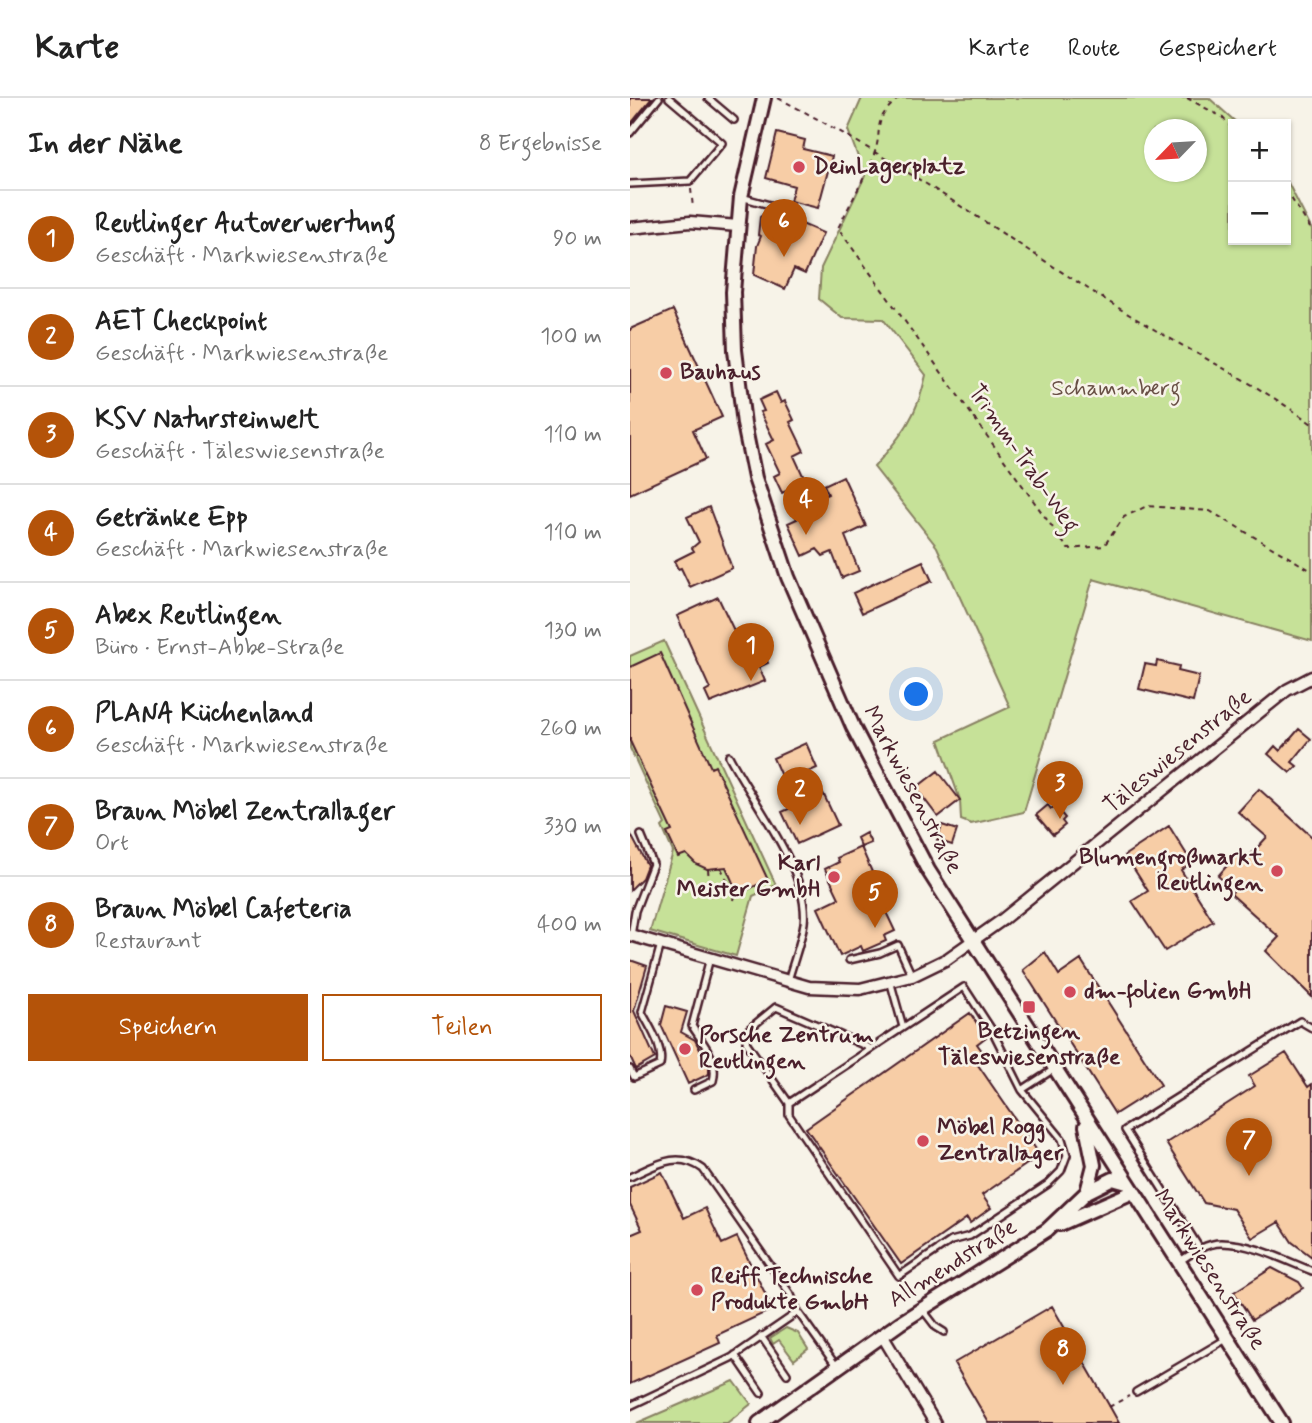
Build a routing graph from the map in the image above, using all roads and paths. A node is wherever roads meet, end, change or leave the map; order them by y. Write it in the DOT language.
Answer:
graph roads {
  1 [pos="659,98"];
  2 [pos="669,98"];
  3 [pos="708,98"];
  4 [pos="778,98"];
  5 [pos="899,98"];
  6 [pos="1187,98"];
  7 [pos="761,100"];
  8 [pos="734,120"];
  9 [pos="1228,124"];
  10 [pos="630,133"];
  11 [pos="875,153"];
  12 [pos="630,184"];
  13 [pos="691,196"];
  14 [pos="741,197"];
  15 [pos="1291,198"];
  16 [pos="693,208"];
  17 [pos="784,209"];
  18 [pos="738,226"];
  19 [pos="630,228"];
  20 [pos="1312,231"];
  21 [pos="1312,424"];
  22 [pos="1312,571"];
  23 [pos="1312,677"];
  24 [pos="729,756"];
  25 [pos="640,835"];
  26 [pos="708,869"];
  27 [pos="721,869"];
  28 [pos="709,881"];
  29 [pos="733,900"];
  30 [pos="630,935"];
  31 [pos="973,941"];
  32 [pos="661,944"];
  33 [pos="710,958"];
  34 [pos="849,960"];
  35 [pos="912,976"];
  36 [pos="788,981"];
  37 [pos="891,984"];
  38 [pos="903,1027"];
  39 [pos="1312,1028"];
  40 [pos="870,1048"];
  41 [pos="630,1069"];
  42 [pos="1054,1069"];
  43 [pos="694,1090"];
  44 [pos="1022,1090"];
  45 [pos="789,1103"];
  46 [pos="1086,1119"];
  47 [pos="630,1177"];
  48 [pos="1130,1188"];
  49 [pos="1087,1192"];
  50 [pos="1047,1230"];
  51 [pos="1200,1249"];
  52 [pos="1177,1262"];
  53 [pos="1312,1271"];
  54 [pos="922,1308"];
  55 [pos="798,1312"];
  56 [pos="944,1332"];
  57 [pos="882,1335"];
  58 [pos="761,1336"];
  59 [pos="1228,1338"];
  60 [pos="735,1355"];
  61 [pos="837,1367"];
  62 [pos="787,1374"];
  63 [pos="761,1392"];
  64 [pos="1136,1392"];
  65 [pos="630,1406"];
  66 [pos="1110,1407"];
  67 [pos="759,1423"];
  68 [pos="935,1423"];
  69 [pos="1282,1423"];
  1 -- 10 [label="lane"];
  2 -- 12 [label="lane"];
  3 -- 8 [label="lane"];
  4 -- 11 [label="path"];
  5 -- 11 [label="path"];
  6 -- 9 [label="path"];
  7 -- 14 [label="street, Markwiesenstraße"];
  11 -- 21 [label="path"];
  11 -- 22 [label="path, Trimm-Trab-Weg"];
  13 -- 16 [label="path"];
  14 -- 17 [label="lane"];
  14 -- 18 [label="street, Markwiesenstraße"];
  15 -- 20 [label="path"];
  18 -- 19 [label="street"];
  18 -- 31 [label="street, Markwiesenstraße"];
  23 -- 31 [label="street, Täleswiesenstraße"];
  24 -- 36 [label="lane"];
  25 -- 30 [label="lane"];
  26 -- 28 [label="path"];
  27 -- 29 [label="path"];
  30 -- 32 [label="street, Täleswiesenstraße"];
  31 -- 35 [label="street, Täleswiesenstraße"];
  31 -- 42 [label="street, Markwiesenstraße"];
  32 -- 33 [label="street, Täleswiesenstraße"];
  32 -- 41 [label="lane"];
  33 -- 36 [label="street, Täleswiesenstraße"];
  33 -- 43 [label="lane"];
  34 -- 35 [label="lane"];
  35 -- 37 [label="street, Täleswiesenstraße"];
  36 -- 37 [label="street, Täleswiesenstraße"];
  37 -- 38 [label="lane"];
  38 -- 40 [label="lane"];
  38 -- 44 [label="lane"];
  39 -- 51 [label="lane"];
  40 -- 45 [label="lane"];
  40 -- 45 [label="lane"];
  42 -- 44 [label="lane"];
  42 -- 46 [label="street, Markwiesenstraße"];
  44 -- 45 [label="lane"];
  46 -- 48 [label="street, Markwiesenstraße"];
  46 -- 49 [label="street"];
  47 -- 55 [label="lane"];
  48 -- 49 [label="street, Allmendstraße"];
  48 -- 50 [label="street, Allmendstraße"];
  48 -- 52 [label="street, Markwiesenstraße"];
  49 -- 50 [label="street, Allmendstraße"];
  50 -- 54 [label="street, Allmendstraße"];
  51 -- 52 [label="lane"];
  51 -- 53 [label="lane"];
  52 -- 59 [label="street, Markwiesenstraße"];
  54 -- 56 [label="lane"];
  54 -- 57 [label="street, Allmendstraße"];
  55 -- 58 [label="lane"];
  55 -- 61 [label="lane"];
  57 -- 61 [label="street, Allmendstraße"];
  57 -- 68 [label="street, Allmendstraße"];
  58 -- 60 [label="lane"];
  58 -- 62 [label="lane"];
  59 -- 64 [label="lane"];
  59 -- 69 [label="street, Markwiesenstraße"];
  60 -- 63 [label="lane"];
  60 -- 65 [label="lane"];
  61 -- 67 [label="street, Allmendstraße"];
  64 -- 66 [label="path"];
}
